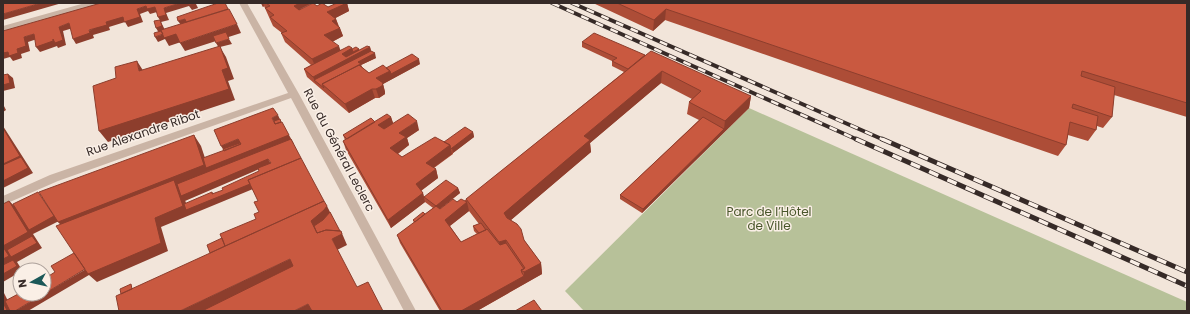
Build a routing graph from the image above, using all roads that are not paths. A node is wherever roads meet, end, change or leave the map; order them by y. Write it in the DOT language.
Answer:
graph roads {
  1 [pos="94,3"];
  2 [pos="243,3"];
  3 [pos="3,29"];
  4 [pos="294,94"];
  5 [pos="3,201"];
  6 [pos="410,311"];
  1 -- 3 [label="street"];
  2 -- 4 [label="street, Rue du Général Leclerc"];
  4 -- 5 [label="street, Rue Alexandre Ribot"];
  4 -- 6 [label="street, Rue du Général Leclerc"];
}
